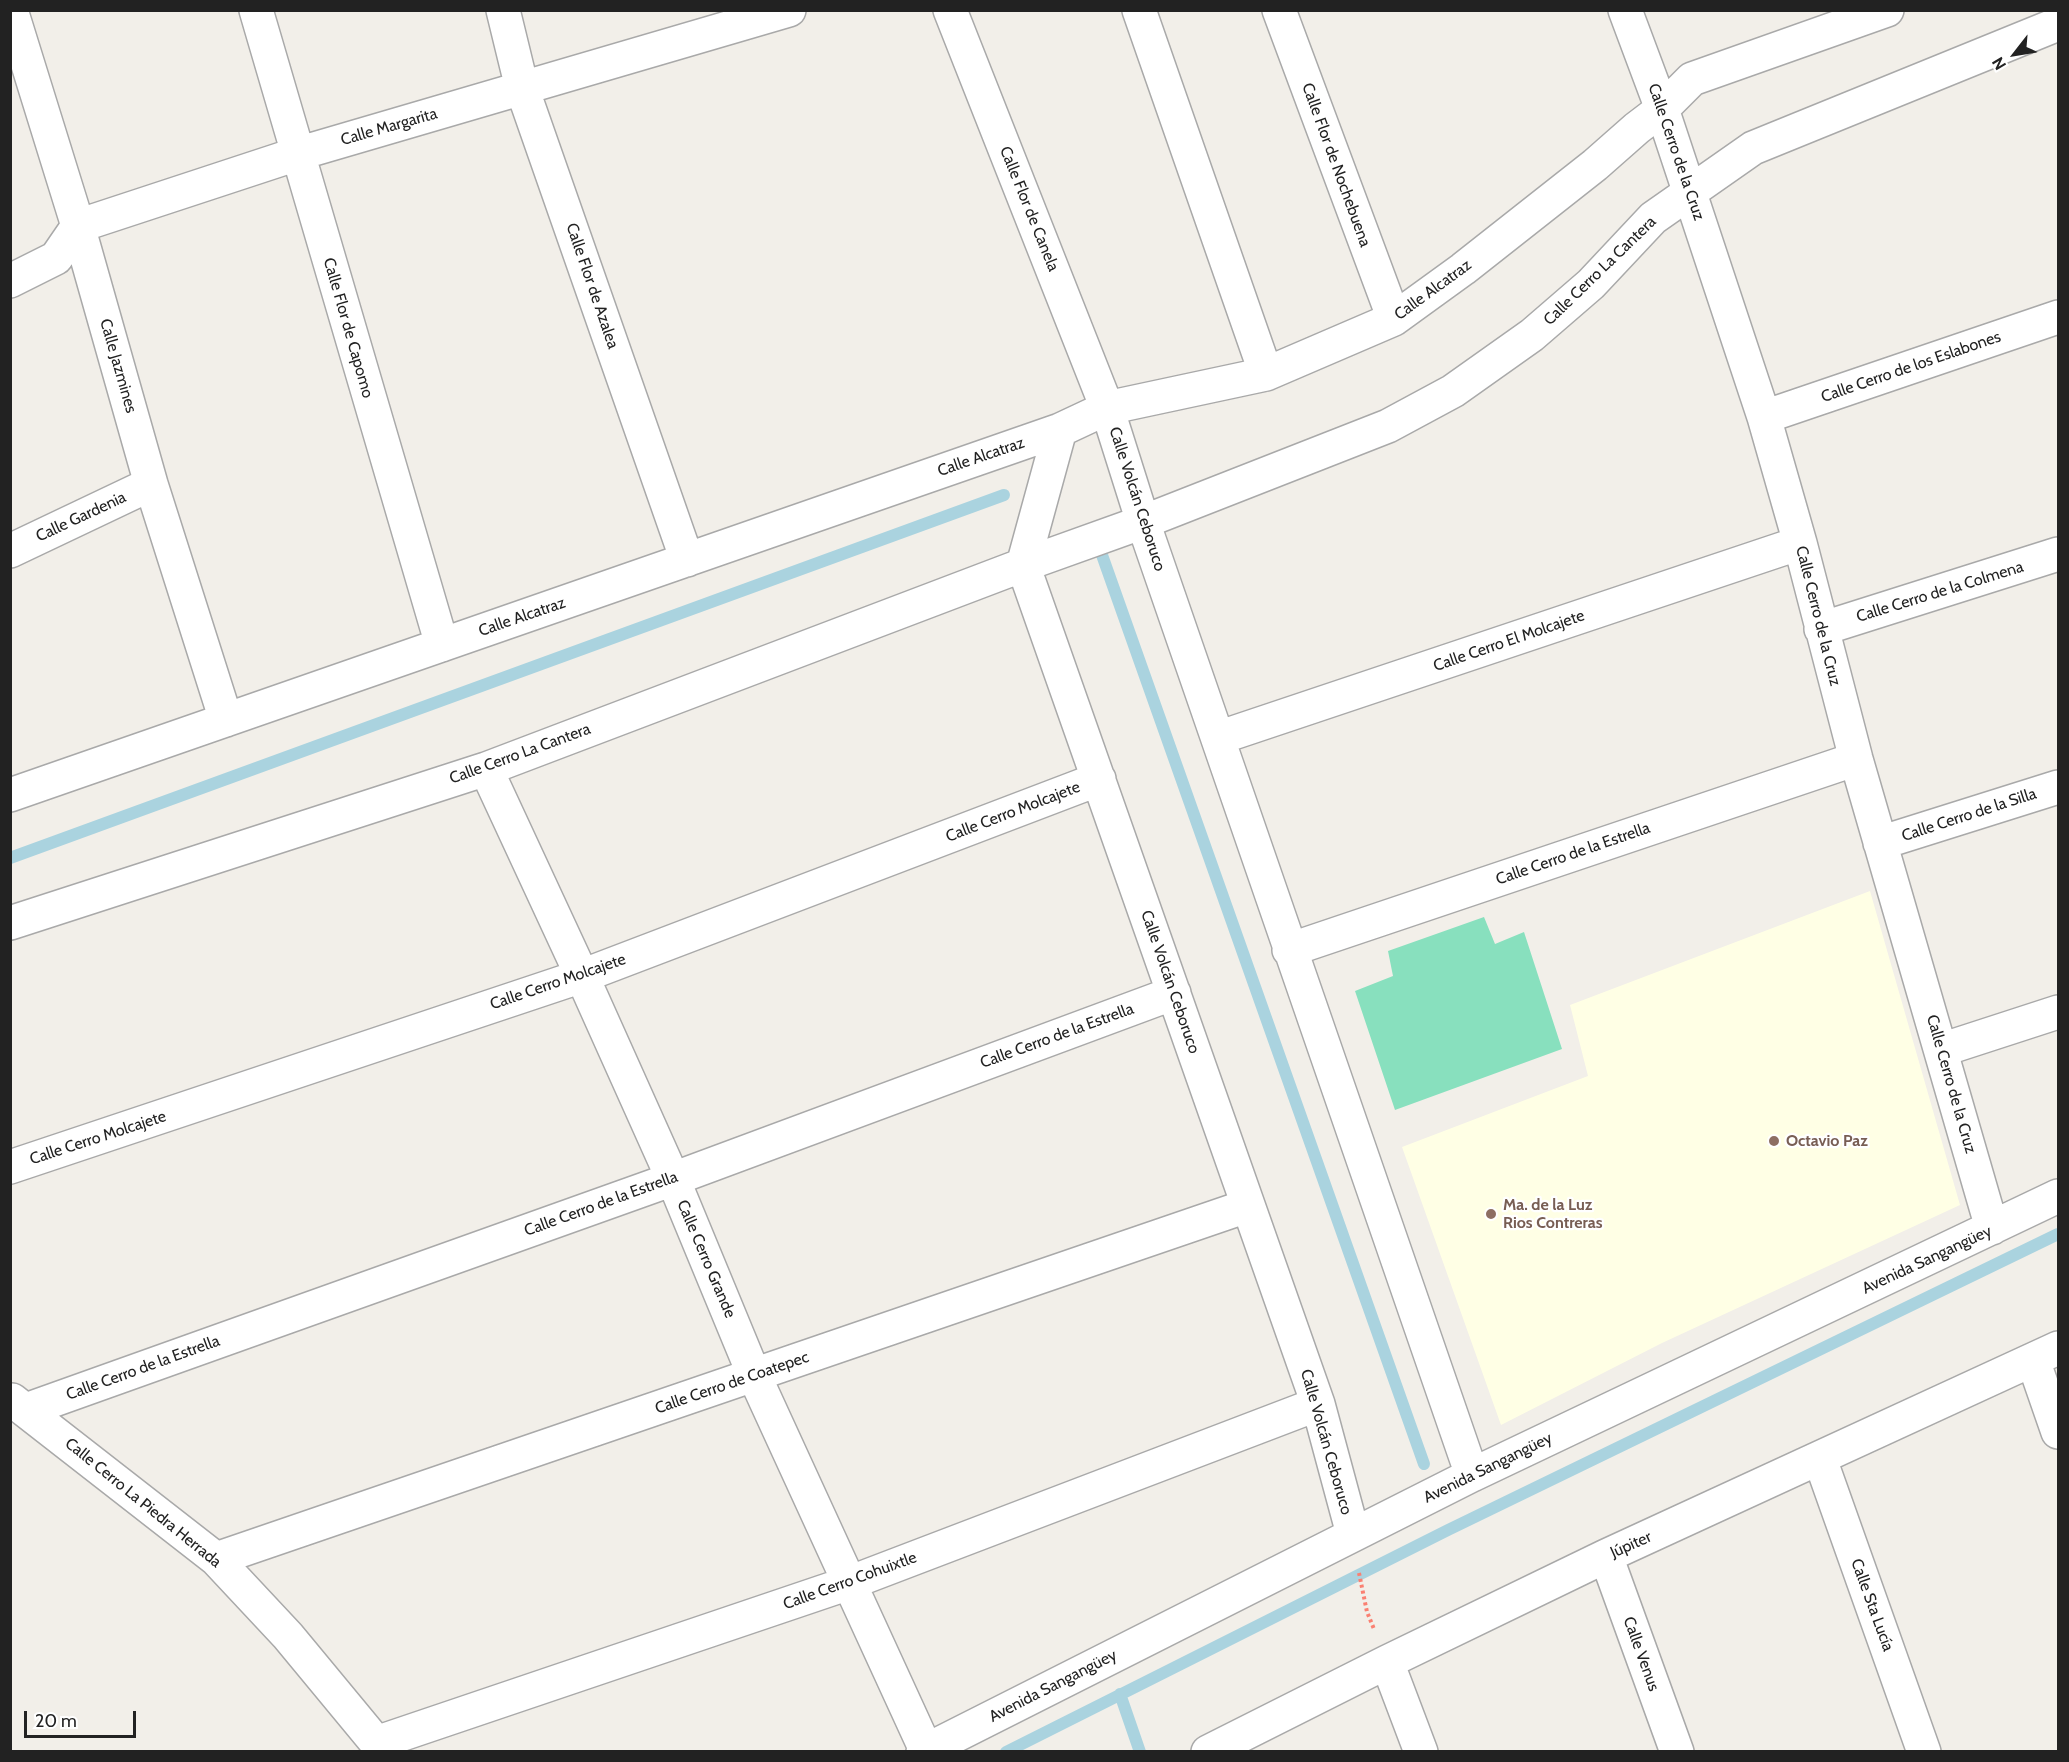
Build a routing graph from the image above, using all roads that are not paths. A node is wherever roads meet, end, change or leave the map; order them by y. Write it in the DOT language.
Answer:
graph roads {
  1 [pos="256,10"];
  2 [pos="503,10"];
  3 [pos="789,10"];
  4 [pos="950,10"];
  5 [pos="1139,10"];
  6 [pos="1279,10"];
  7 [pos="1625,10"];
  8 [pos="1887,10"];
  9 [pos="11,15"];
  10 [pos="2058,24"];
  11 [pos="522,88"];
  12 [pos="1662,109"];
  13 [pos="297,154"];
  14 [pos="1690,192"];
  15 [pos="78,226"];
  16 [pos="10,281"];
  17 [pos="2058,317"];
  18 [pos="1394,319"];
  19 [pos="1266,374"];
  20 [pos="1107,408"];
  21 [pos="1764,417"];
  22 [pos="1060,430"];
  23 [pos="151,484"];
  24 [pos="1143,522"];
  25 [pos="1800,543"];
  26 [pos="10,550"];
  27 [pos="2058,554"];
  28 [pos="687,560"];
  29 [pos="1023,565"];
  30 [pos="1821,629"];
  31 [pos="442,645"];
  32 [pos="226,720"];
  33 [pos="1218,738"];
  34 [pos="1856,759"];
  35 [pos="486,768"];
  36 [pos="1099,779"];
  37 [pos="2058,787"];
  38 [pos="10,795"];
  39 [pos="1880,843"];
  40 [pos="10,923"];
  41 [pos="1289,950"];
  42 [pos="582,976"];
  43 [pos="1174,993"];
  44 [pos="2058,1012"];
  45 [pos="1941,1050"];
  46 [pos="10,1167"];
  47 [pos="673,1179"];
  48 [pos="2058,1196"];
  49 [pos="1247,1206"];
  50 [pos="1992,1228"];
  51 [pos="2046,1354"];
  52 [pos="754,1375"];
  53 [pos="1318,1404"];
  54 [pos="18,1405"];
  55 [pos="2058,1432"];
  56 [pos="1820,1459"];
  57 [pos="1472,1475"];
  58 [pos="1353,1534"];
  59 [pos="1606,1556"];
  60 [pos="216,1559"];
  61 [pos="849,1583"];
  62 [pos="1387,1662"];
  63 [pos="380,1747"];
  64 [pos="924,1751"];
  65 [pos="1208,1752"];
  66 [pos="1421,1752"];
  67 [pos="1677,1752"];
  68 [pos="1924,1752"];
  1 -- 13 [label="street, Calle Flor de Capomo"];
  2 -- 11 [label="street, Calle Flor de Azalea"];
  3 -- 11 [label="street, Calle Margarita"];
  4 -- 20 [label="street, Calle Flor de Canela"];
  5 -- 19 [label="street"];
  6 -- 18 [label="street, Calle Flor de Nochebuena"];
  7 -- 12 [label="street, Calle Cerro de la Cruz"];
  8 -- 12 [label="street, Calle Alcatraz"];
  9 -- 15 [label="street, Calle Jazmines"];
  10 -- 14 [label="street, Calle Cerro La Cantera"];
  11 -- 13 [label="street, Calle Margarita"];
  11 -- 28 [label="street, Calle Flor de Azalea"];
  12 -- 14 [label="street, Calle Cerro de la Cruz"];
  12 -- 18 [label="street, Calle Alcatraz"];
  13 -- 15 [label="street, Calle Margarita"];
  13 -- 31 [label="street, Calle Flor de Capomo"];
  14 -- 21 [label="street, Calle Cerro de la Cruz"];
  14 -- 24 [label="street, Calle Cerro La Cantera"];
  15 -- 16 [label="street"];
  15 -- 23 [label="street, Calle Jazmines"];
  17 -- 21 [label="street, Calle Cerro de los Eslabones"];
  18 -- 19 [label="street, Calle Alcatraz"];
  19 -- 20 [label="street, Calle Alcatraz"];
  20 -- 22 [label="street, Calle Alcatraz"];
  20 -- 24 [label="street, Calle Volcán Ceboruco"];
  21 -- 25 [label="street, Calle Cerro de la Cruz"];
  22 -- 28 [label="street, Calle Alcatraz"];
  22 -- 29 [label="street"];
  23 -- 26 [label="street, Calle Gardenia"];
  23 -- 32 [label="street, Calle Jazmines"];
  24 -- 29 [label="street, Calle Cerro La Cantera"];
  24 -- 33 [label="street, Calle Volcán Ceboruco"];
  25 -- 30 [label="street, Calle Cerro de la Cruz"];
  25 -- 33 [label="street, Calle Cerro El Molcajete"];
  27 -- 30 [label="street, Calle Cerro de la Colmena"];
  28 -- 31 [label="street, Calle Alcatraz"];
  29 -- 35 [label="street, Calle Cerro La Cantera"];
  29 -- 36 [label="street, Calle Volcán Ceboruco"];
  30 -- 34 [label="street, Calle Cerro de la Cruz"];
  31 -- 32 [label="street, Calle Alcatraz"];
  32 -- 38 [label="street, Calle Alcatraz"];
  33 -- 41 [label="street, Calle Volcán Ceboruco"];
  34 -- 39 [label="street, Calle Cerro de la Cruz"];
  34 -- 41 [label="street, Calle Cerro de la Estrella"];
  35 -- 40 [label="street, Calle Cerro La Cantera"];
  35 -- 42 [label="street, Calle Cerro Grande"];
  36 -- 42 [label="street, Calle Cerro Molcajete"];
  36 -- 43 [label="street, Calle Volcán Ceboruco"];
  37 -- 39 [label="street, Calle Cerro de la Silla"];
  39 -- 45 [label="street, Calle Cerro de la Cruz"];
  41 -- 57 [label="street, Calle Volcán Ceboruco"];
  42 -- 46 [label="street, Calle Cerro Molcajete"];
  42 -- 47 [label="street, Calle Cerro Grande"];
  43 -- 47 [label="street, Calle Cerro de la Estrella"];
  43 -- 49 [label="street, Calle Volcán Ceboruco"];
  44 -- 45 [label="street"];
  45 -- 50 [label="street, Calle Cerro de la Cruz"];
  47 -- 52 [label="street, Calle Cerro Grande"];
  47 -- 54 [label="street, Calle Cerro de la Estrella"];
  48 -- 50 [label="street, Avenida Sangangüey"];
  49 -- 52 [label="street, Calle Cerro de Coatepec"];
  49 -- 53 [label="street, Calle Volcán Ceboruco"];
  50 -- 57 [label="street, Avenida Sangangüey"];
  51 -- 55 [label="street"];
  51 -- 56 [label="street, Júpiter"];
  52 -- 60 [label="street, Calle Cerro de Coatepec"];
  52 -- 61 [label="street, Calle Cerro Grande"];
  53 -- 58 [label="street, Calle Volcán Ceboruco"];
  53 -- 61 [label="street, Calle Cerro Cohuixtle"];
  54 -- 60 [label="street, Calle Cerro La Piedra Herrada"];
  56 -- 59 [label="street, Júpiter"];
  56 -- 68 [label="street, Calle Sta Lucía"];
  57 -- 58 [label="street, Avenida Sangangüey"];
  58 -- 64 [label="street, Avenida Sangangüey"];
  59 -- 62 [label="street, Júpiter"];
  59 -- 67 [label="street, Calle Venus"];
  60 -- 63 [label="street, Calle Cerro La Piedra Herrada"];
  61 -- 63 [label="street, Calle Cerro Cohuixtle"];
  61 -- 64 [label="street, Calle Cerro Grande"];
  62 -- 65 [label="street, Júpiter"];
  62 -- 66 [label="street"];
}
